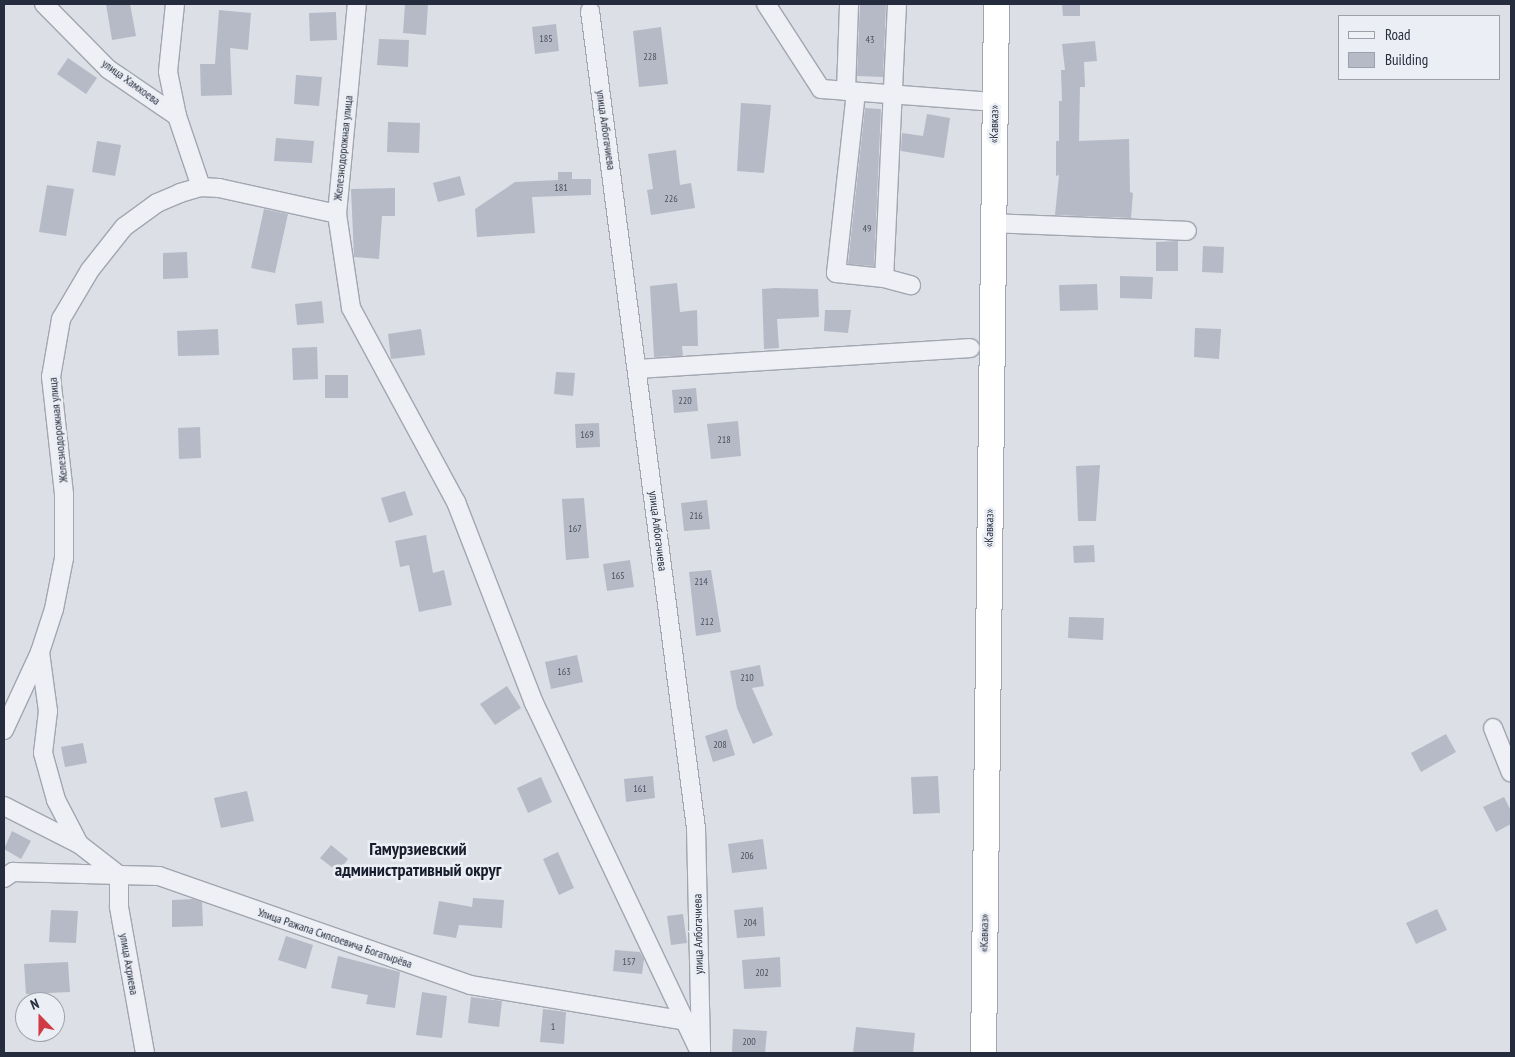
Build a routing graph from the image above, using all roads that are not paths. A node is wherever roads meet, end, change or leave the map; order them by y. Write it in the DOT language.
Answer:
graph roads {
  1 [pos="44,4"];
  2 [pos="174,4"];
  3 [pos="357,4"];
  4 [pos="766,4"];
  5 [pos="849,4"];
  6 [pos="897,4"];
  7 [pos="996,4"];
  8 [pos="590,11"];
  9 [pos="851,91"];
  10 [pos="894,94"];
  11 [pos="994,102"];
  12 [pos="177,116"];
  13 [pos="201,187"];
  14 [pos="337,214"];
  15 [pos="992,223"];
  16 [pos="1187,231"];
  17 [pos="884,278"];
  18 [pos="911,285"];
  19 [pos="970,348"];
  20 [pos="638,368"];
  21 [pos="40,652"];
  22 [pos="1493,728"];
  23 [pos="4,730"];
  24 [pos="1511,773"];
  25 [pos="4,806"];
  26 [pos="79,844"];
  27 [pos="120,875"];
  28 [pos="4,878"];
  29 [pos="686,1021"];
  30 [pos="145,1053"];
  31 [pos="700,1053"];
  32 [pos="983,1053"];
  1 -- 12 [label="street, улица Хамхоева"];
  2 -- 12 [label="street"];
  3 -- 14 [label="street, Железнодорожная улица"];
  4 -- 9 [label="street"];
  5 -- 9 [label="street"];
  6 -- 10 [label="street"];
  7 -- 11 [label="highway, «Кавказ»"];
  8 -- 20 [label="street, улица Албогачиева"];
  9 -- 10 [label="street"];
  9 -- 17 [label="street"];
  10 -- 11 [label="street"];
  10 -- 17 [label="street"];
  11 -- 15 [label="highway, «Кавказ»"];
  12 -- 13 [label="street"];
  13 -- 14 [label="street, Железнодорожная улица"];
  13 -- 21 [label="street, Железнодорожная улица"];
  14 -- 29 [label="street"];
  15 -- 16 [label="street"];
  15 -- 32 [label="highway, «Кавказ»"];
  17 -- 18 [label="street"];
  19 -- 20 [label="street"];
  20 -- 31 [label="street, улица Албогачиева"];
  21 -- 23 [label="street, Железнодорожная улица"];
  21 -- 26 [label="street"];
  22 -- 24 [label="street"];
  25 -- 26 [label="street"];
  26 -- 27 [label="street"];
  27 -- 28 [label="street, Улица Ражапа Сипсоевича Богатырёва"];
  27 -- 29 [label="street, Улица Ражапа Сипсоевича Богатырёва"];
  27 -- 30 [label="street, улица Ахриева"];
  29 -- 31 [label="street"];
}
